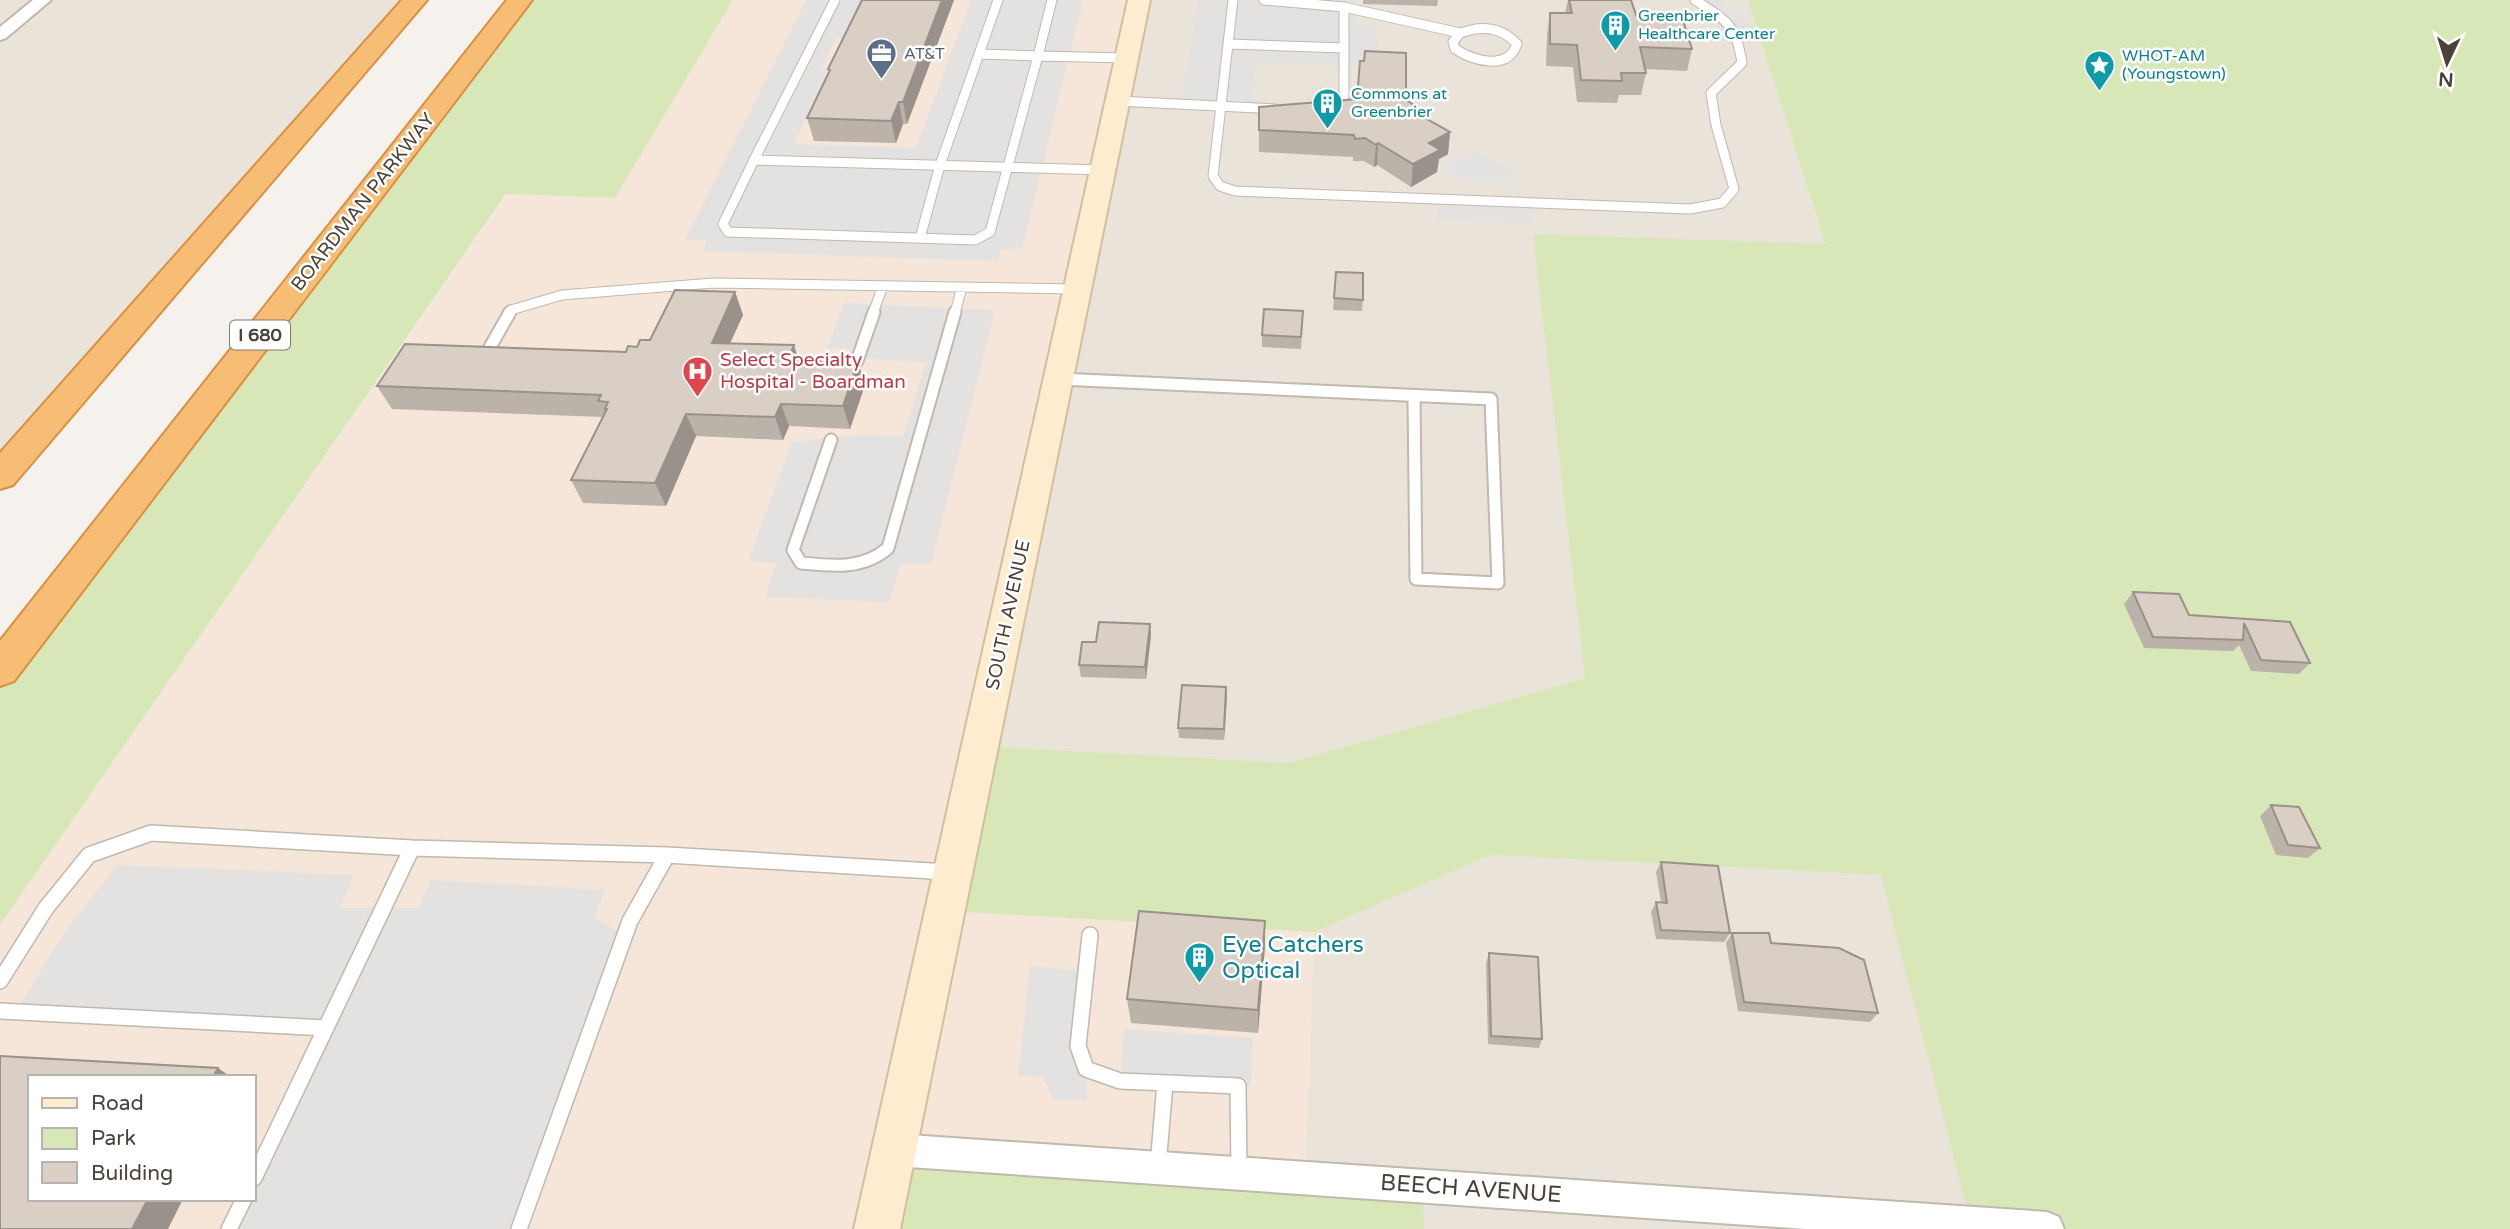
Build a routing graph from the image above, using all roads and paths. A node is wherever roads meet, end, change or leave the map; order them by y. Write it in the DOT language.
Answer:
graph roads {
  1 [pos="43,0"];
  2 [pos="415,0"];
  3 [pos="520,0"];
  4 [pos="835,0"];
  5 [pos="998,0"];
  6 [pos="1052,0"];
  7 [pos="1139,0"];
  8 [pos="1233,0"];
  9 [pos="1264,0"];
  10 [pos="1695,0"];
  11 [pos="1344,7"];
  12 [pos="1460,33"];
  13 [pos="0,35"];
  14 [pos="1228,44"];
  15 [pos="1344,48"];
  16 [pos="980,54"];
  17 [pos="1038,56"];
  18 [pos="1126,58"];
  19 [pos="1118,101"];
  20 [pos="1338,104"];
  21 [pos="1222,106"];
  22 [pos="1286,110"];
  23 [pos="754,160"];
  24 [pos="940,165"];
  25 [pos="1007,168"];
  26 [pos="1103,170"];
  27 [pos="920,238"];
  28 [pos="883,286"];
  29 [pos="962,287"];
  30 [pos="1078,289"];
  31 [pos="489,349"];
  32 [pos="857,361"];
  33 [pos="1058,379"];
  34 [pos="1414,396"];
  35 [pos="831,440"];
  36 [pos="0,476"];
  37 [pos="0,670"];
  38 [pos="412,848"];
  39 [pos="667,855"];
  40 [pos="954,872"];
  41 [pos="1090,935"];
  42 [pos="0,981"];
  43 [pos="0,1012"];
  44 [pos="326,1028"];
  45 [pos="1166,1083"];
  46 [pos="894,1150"];
  47 [pos="1157,1168"];
  48 [pos="1239,1173"];
  49 [pos="256,1174"];
  50 [pos="243,1201"];
  51 [pos="229,1229"];
  52 [pos="519,1229"];
  53 [pos="877,1229"];
  54 [pos="2047,1229"];
  1 -- 13 [label="street"];
  2 -- 36 [label="highway"];
  3 -- 37 [label="highway, BOARDMAN PARKWAY / I 680"];
  4 -- 23 [label="lane"];
  5 -- 16 [label="lane"];
  6 -- 17 [label="lane"];
  7 -- 18 [label="main road, SOUTH AVENUE"];
  8 -- 14 [label="lane"];
  9 -- 11 [label="lane"];
  10 -- 21 [label="lane"];
  11 -- 12 [label="lane"];
  11 -- 15 [label="lane"];
  12 -- 12 [label="lane"];
  14 -- 15 [label="lane"];
  14 -- 21 [label="lane"];
  15 -- 20 [label="lane"];
  16 -- 17 [label="lane"];
  16 -- 24 [label="lane"];
  17 -- 18 [label="lane"];
  17 -- 25 [label="lane"];
  18 -- 19 [label="main road, SOUTH AVENUE"];
  19 -- 21 [label="lane"];
  19 -- 26 [label="main road, SOUTH AVENUE"];
  21 -- 22 [label="lane"];
  23 -- 24 [label="lane"];
  23 -- 27 [label="lane"];
  24 -- 25 [label="lane"];
  24 -- 27 [label="lane"];
  25 -- 26 [label="lane"];
  25 -- 27 [label="lane"];
  26 -- 30 [label="main road, SOUTH AVENUE"];
  28 -- 29 [label="lane"];
  28 -- 31 [label="lane"];
  28 -- 32 [label="lane"];
  29 -- 30 [label="lane"];
  29 -- 35 [label="lane"];
  30 -- 33 [label="main road, SOUTH AVENUE"];
  33 -- 34 [label="lane"];
  33 -- 40 [label="main road, SOUTH AVENUE"];
  34 -- 34 [label="lane"];
  38 -- 39 [label="lane"];
  38 -- 42 [label="lane"];
  38 -- 44 [label="lane"];
  39 -- 40 [label="lane"];
  39 -- 52 [label="lane"];
  40 -- 46 [label="main road, SOUTH AVENUE"];
  41 -- 45 [label="lane"];
  43 -- 44 [label="lane"];
  44 -- 49 [label="lane"];
  45 -- 47 [label="lane"];
  45 -- 48 [label="lane"];
  46 -- 47 [label="street, BEECH AVENUE"];
  46 -- 53 [label="main road, SOUTH AVENUE"];
  47 -- 48 [label="street, BEECH AVENUE"];
  48 -- 54 [label="street, BEECH AVENUE"];
  50 -- 51 [label="lane"];
}
